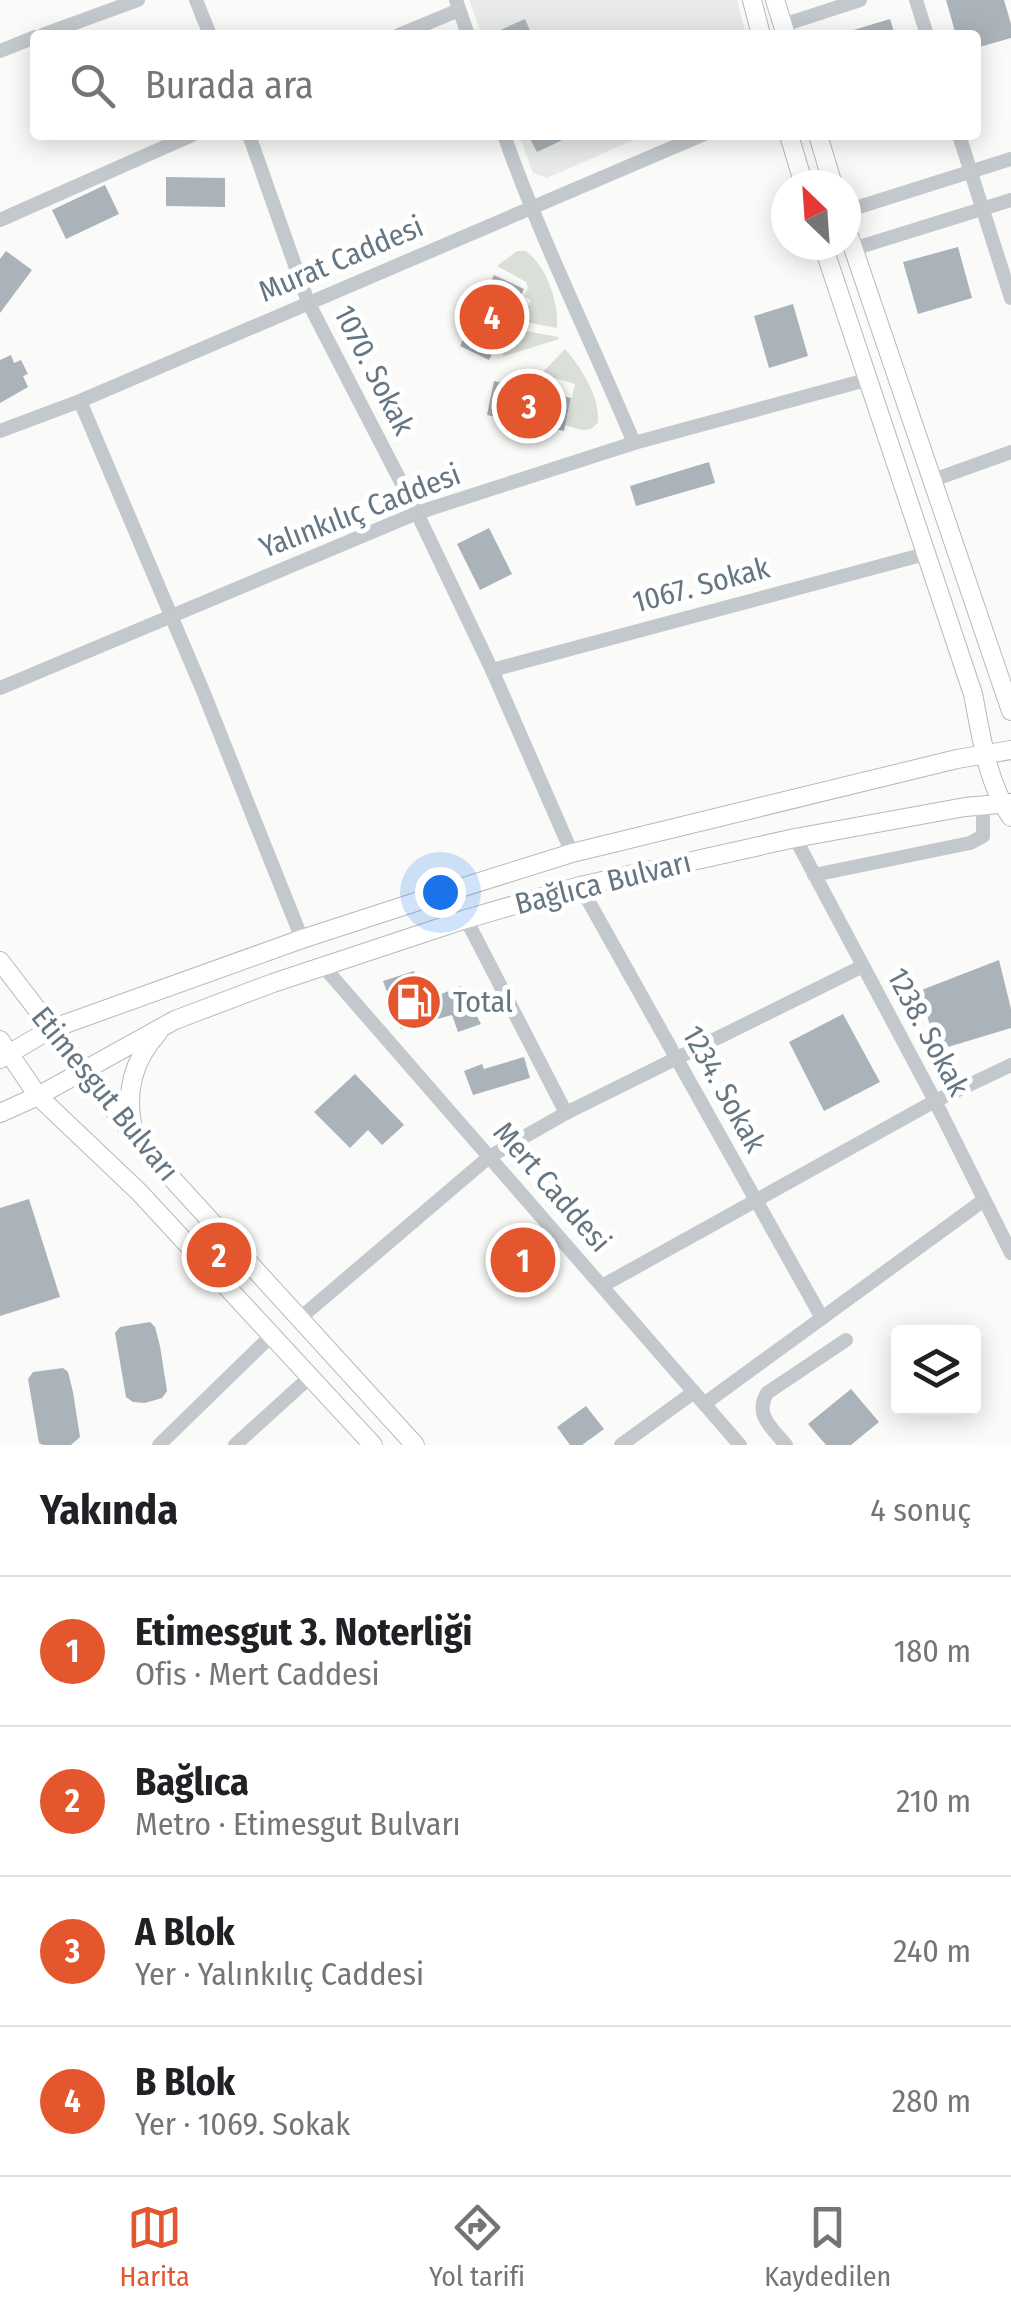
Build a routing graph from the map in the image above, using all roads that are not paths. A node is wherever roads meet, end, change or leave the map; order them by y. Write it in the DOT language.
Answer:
graph roads {
  1 [pos="138,0"];
  2 [pos="196,0"];
  3 [pos="752,0"];
  4 [pos="776,0"];
  5 [pos="860,0"];
  6 [pos="916,0"];
  7 [pos="458,5"];
  8 [pos="55,30"];
  9 [pos="208,30"];
  10 [pos="409,30"];
  11 [pos="466,30"];
  12 [pos="760,30"];
  13 [pos="784,30"];
  14 [pos="925,30"];
  15 [pos="30,39"];
  16 [pos="0,51"];
  17 [pos="181,140"];
  18 [pos="251,140"];
  19 [pos="506,140"];
  20 [pos="690,140"];
  21 [pos="790,140"];
  22 [pos="820,140"];
  23 [pos="960,140"];
  24 [pos="1011,160"];
  25 [pos="800,170"];
  26 [pos="828,170"];
  27 [pos="970,172"];
  28 [pos="1011,200"];
  29 [pos="861,206"];
  30 [pos="530,209"];
  31 [pos="982,209"];
  32 [pos="0,220"];
  33 [pos="861,247"];
  34 [pos="828,260"];
  35 [pos="856,260"];
  36 [pos="1011,298"];
  37 [pos="308,302"];
  38 [pos="866,380"];
  39 [pos="80,400"];
  40 [pos="0,431"];
  41 [pos="634,443"];
  42 [pos="1011,452"];
  43 [pos="933,480"];
  44 [pos="417,514"];
  45 [pos="925,554"];
  46 [pos="171,616"];
  47 [pos="492,670"];
  48 [pos="0,688"];
  49 [pos="1011,711"];
  50 [pos="1011,750"];
  51 [pos="986,755"];
  52 [pos="1002,808"];
  53 [pos="795,838"];
  54 [pos="572,854"];
  55 [pos="814,875"];
  56 [pos="580,886"];
  57 [pos="466,919"];
  58 [pos="302,939"];
  59 [pos="0,962"];
  60 [pos="322,966"];
  61 [pos="861,966"];
  62 [pos="174,1020"];
  63 [pos="51,1029"];
  64 [pos="3,1051"];
  65 [pos="674,1059"];
  66 [pos="1011,1065"];
  67 [pos="85,1070"];
  68 [pos="38,1096"];
  69 [pos="935,1102"];
  70 [pos="0,1112"];
  71 [pos="566,1112"];
  72 [pos="136,1139"];
  73 [pos="489,1157"];
  74 [pos="984,1200"];
  75 [pos="755,1201"];
  76 [pos="1011,1253"];
  77 [pos="602,1286"];
  78 [pos="822,1318"];
  79 [pos="299,1319"];
  80 [pos="272,1335"];
  81 [pos="846,1340"];
  82 [pos="310,1376"];
  83 [pos="699,1398"];
  84 [pos="159,1445"];
  85 [pos="236,1445"];
  86 [pos="373,1445"];
  87 [pos="416,1445"];
  88 [pos="620,1445"];
  89 [pos="740,1445"];
  90 [pos="786,1445"];
  1 -- 8 [label="street"];
  2 -- 9 [label="street"];
  3 -- 12 [label="main road"];
  4 -- 13 [label="main road"];
  5 -- 13 [label="street"];
  6 -- 14 [label="street"];
  7 -- 10 [label="street"];
  7 -- 11 [label="street"];
  15 -- 16 [label="street"];
  17 -- 32 [label="street"];
  18 -- 37 [label="street, 1070. Sokak"];
  19 -- 30 [label="street"];
  20 -- 30 [label="street, Murat Caddesi"];
  21 -- 25 [label="main road"];
  22 -- 26 [label="main road"];
  23 -- 27 [label="street"];
  24 -- 27 [label="street"];
  27 -- 29 [label="street"];
  27 -- 31 [label="street"];
  28 -- 31 [label="street"];
  30 -- 37 [label="street, Murat Caddesi"];
  30 -- 41 [label="street"];
  31 -- 33 [label="street"];
  31 -- 36 [label="street"];
  34 -- 38 [label="main road"];
  35 -- 43 [label="main road"];
  37 -- 39 [label="street, Murat Caddesi"];
  37 -- 44 [label="street, 1070. Sokak"];
  38 -- 41 [label="street, Yalınkılıç Caddesi"];
  38 -- 45 [label="main road"];
  39 -- 40 [label="street, Murat Caddesi"];
  39 -- 46 [label="street"];
  41 -- 44 [label="street, Yalınkılıç Caddesi"];
  42 -- 43 [label="street"];
  43 -- 49 [label="main road"];
  44 -- 46 [label="street, Yalınkılıç Caddesi"];
  44 -- 47 [label="street, 1070. Sokak"];
  45 -- 47 [label="street, 1067. Sokak"];
  45 -- 51 [label="main road"];
  46 -- 48 [label="street, Yalınkılıç Caddesi"];
  46 -- 58 [label="street"];
  47 -- 54 [label="street, 1070. Sokak"];
  50 -- 51 [label="main road, Bağlıca Bulvarı"];
  51 -- 52 [label="main road"];
  51 -- 54 [label="main road, Bağlıca Bulvarı"];
  52 -- 53 [label="main road, Bağlıca Bulvarı"];
  52 -- 55 [label="street"];
  53 -- 55 [label="street, 1238. Sokak"];
  53 -- 56 [label="main road, Bağlıca Bulvarı"];
  54 -- 58 [label="main road, Bağlıca Bulvarı"];
  55 -- 61 [label="street, 1238. Sokak"];
  56 -- 57 [label="main road, Bağlıca Bulvarı"];
  56 -- 65 [label="street, 1234. Sokak"];
  57 -- 60 [label="main road, Bağlıca Bulvarı"];
  57 -- 71 [label="street"];
  58 -- 63 [label="main road, Bağlıca Bulvarı"];
  59 -- 63 [label="main road, Etimesgut Bulvarı"];
  60 -- 62 [label="main road, Bağlıca Bulvarı"];
  60 -- 73 [label="street, Mert Caddesi"];
  61 -- 65 [label="street"];
  61 -- 69 [label="street, 1238. Sokak"];
  62 -- 67 [label="main road, Bağlıca Bulvarı"];
  62 -- 72 [label="main road"];
  63 -- 64 [label="main road, Bağlıca Bulvarı"];
  63 -- 67 [label="main road, Etimesgut Bulvarı"];
  64 -- 68 [label="main road, Etimesgut Bulvarı"];
  65 -- 71 [label="street"];
  65 -- 75 [label="street, 1234. Sokak"];
  66 -- 69 [label="street"];
  67 -- 68 [label="main road, Bağlıca Bulvarı"];
  67 -- 72 [label="main road, Etimesgut Bulvarı"];
  68 -- 70 [label="main road, Bağlıca Bulvarı"];
  68 -- 80 [label="main road, Etimesgut Bulvarı"];
  69 -- 74 [label="street, 1238. Sokak"];
  69 -- 75 [label="street"];
  71 -- 73 [label="street"];
  72 -- 79 [label="main road, Etimesgut Bulvarı"];
  73 -- 77 [label="street, Mert Caddesi"];
  73 -- 79 [label="street"];
  74 -- 76 [label="street, 1238. Sokak"];
  74 -- 78 [label="street"];
  75 -- 77 [label="street"];
  75 -- 78 [label="street, 1234. Sokak"];
  77 -- 83 [label="street, Mert Caddesi"];
  78 -- 83 [label="street"];
  79 -- 87 [label="main road, Etimesgut Bulvarı"];
  80 -- 82 [label="main road, Etimesgut Bulvarı"];
  80 -- 84 [label="street"];
  81 -- 90 [label="street"];
  82 -- 85 [label="street"];
  82 -- 86 [label="main road, Etimesgut Bulvarı"];
  83 -- 88 [label="street"];
  83 -- 89 [label="street, Mert Caddesi"];
}
